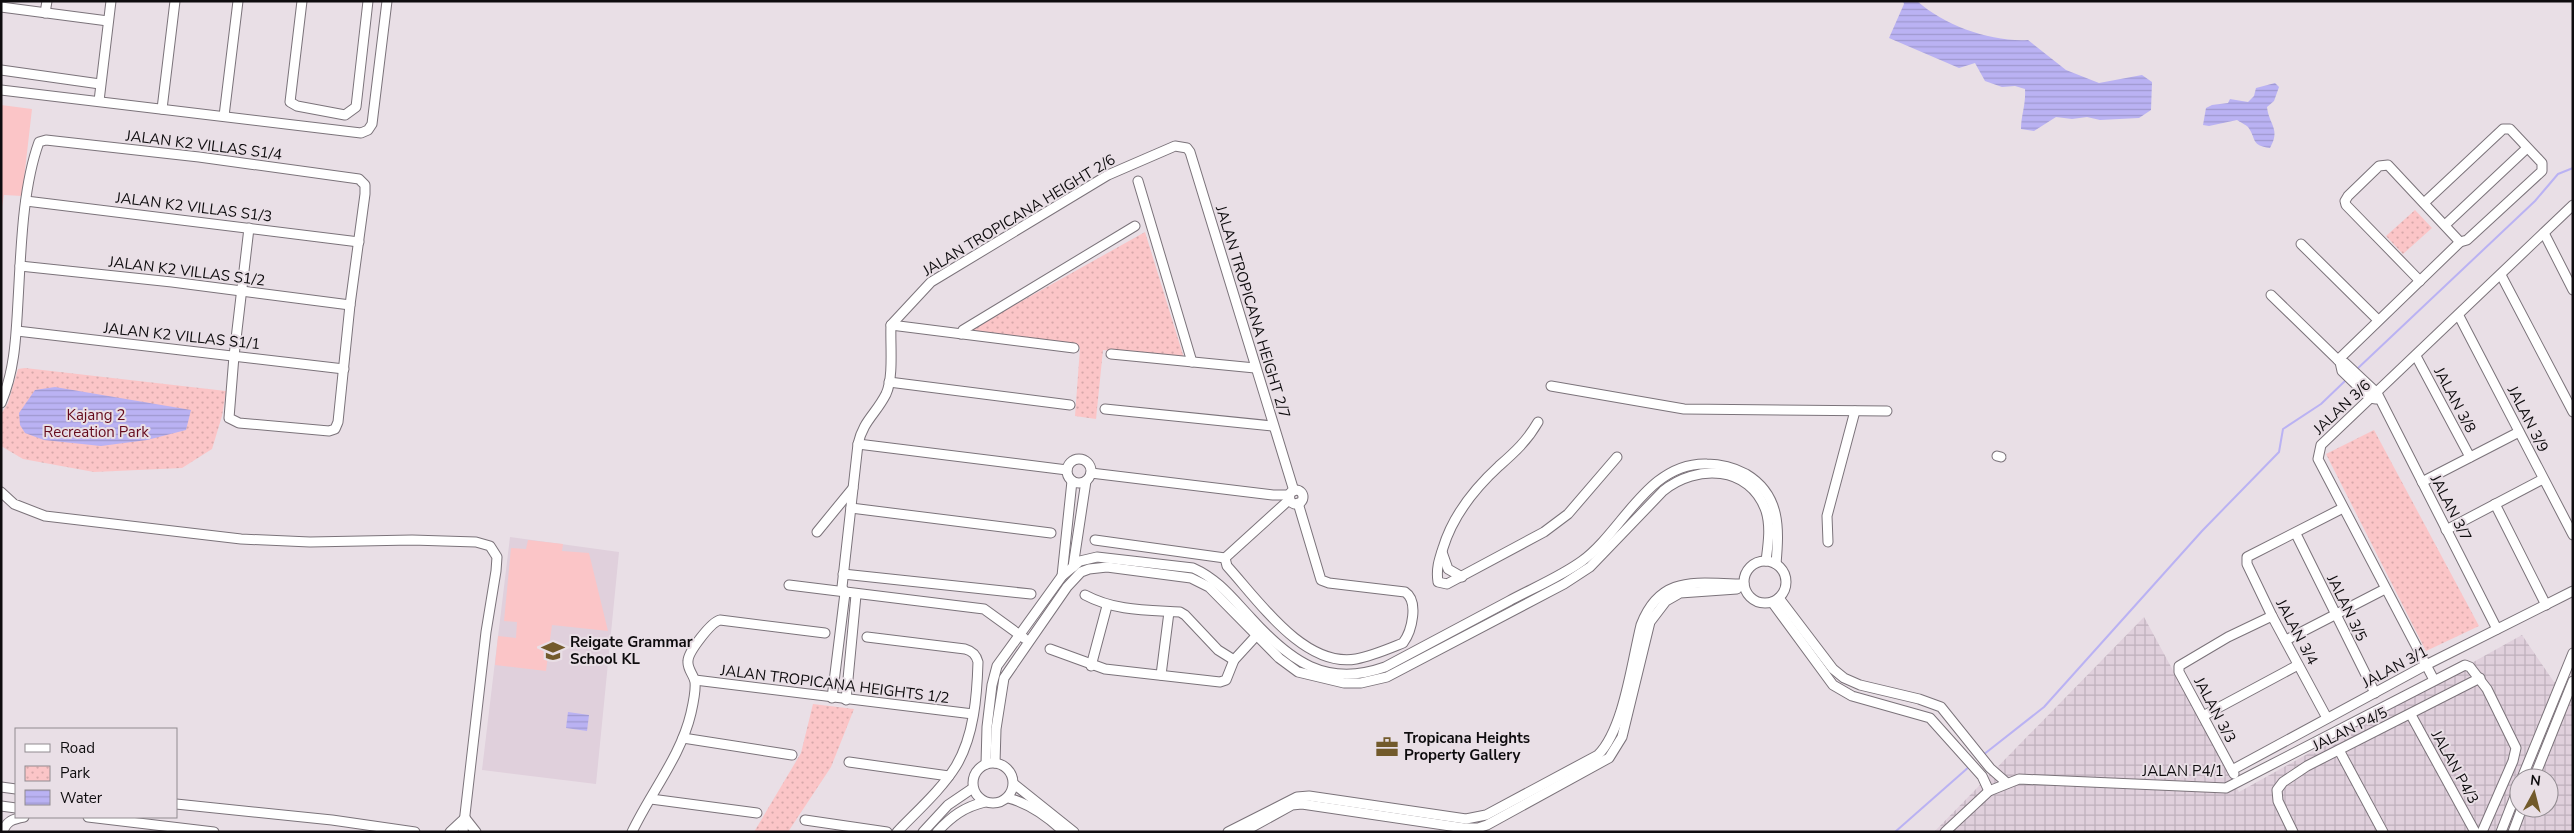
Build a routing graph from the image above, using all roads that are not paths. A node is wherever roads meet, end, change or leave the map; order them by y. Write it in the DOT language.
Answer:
graph roads {
  1 [pos="47,1"];
  2 [pos="111,1"];
  3 [pos="176,1"];
  4 [pos="238,1"];
  5 [pos="302,1"];
  6 [pos="368,1"];
  7 [pos="387,1"];
  8 [pos="1,7"];
  9 [pos="45,13"];
  10 [pos="108,21"];
  11 [pos="1,70"];
  12 [pos="100,84"];
  13 [pos="1,90"];
  14 [pos="99,101"];
  15 [pos="162,109"];
  16 [pos="224,116"];
  17 [pos="1182,146"];
  18 [pos="2527,148"];
  19 [pos="1138,180"];
  20 [pos="26,201"];
  21 [pos="2424,203"];
  22 [pos="2573,206"];
  23 [pos="2445,225"];
  24 [pos="1135,226"];
  25 [pos="249,228"];
  26 [pos="2544,233"];
  27 [pos="358,242"];
  28 [pos="2460,242"];
  29 [pos="2301,244"];
  30 [pos="20,266"];
  31 [pos="2501,275"];
  32 [pos="2420,281"];
  33 [pos="2573,290"];
  34 [pos="243,291"];
  35 [pos="2271,295"];
  36 [pos="350,305"];
  37 [pos="2459,316"];
  38 [pos="2378,320"];
  39 [pos="891,324"];
  40 [pos="16,331"];
  41 [pos="961,334"];
  42 [pos="1074,348"];
  43 [pos="1111,354"];
  44 [pos="234,356"];
  45 [pos="2416,356"];
  46 [pos="1192,362"];
  47 [pos="2342,365"];
  48 [pos="1255,368"];
  49 [pos="344,369"];
  50 [pos="889,382"];
  51 [pos="1551,386"];
  52 [pos="2373,394"];
  53 [pos="1,403"];
  54 [pos="1070,405"];
  55 [pos="1105,409"];
  56 [pos="1855,411"];
  57 [pos="1887,411"];
  58 [pos="2573,412"];
  59 [pos="1538,422"];
  60 [pos="1273,426"];
  61 [pos="2519,432"];
  62 [pos="858,444"];
  63 [pos="1617,457"];
  64 [pos="2470,457"];
  65 [pos="1067,470"];
  66 [pos="1091,473"];
  67 [pos="2543,479"];
  68 [pos="1072,481"];
  69 [pos="1086,481"];
  70 [pos="2422,482"];
  71 [pos="853,488"];
  72 [pos="1,492"];
  73 [pos="1273,495"];
  74 [pos="1293,497"];
  75 [pos="2495,504"];
  76 [pos="851,508"];
  77 [pos="2343,508"];
  78 [pos="1278,510"];
  79 [pos="2446,530"];
  80 [pos="818,532"];
  81 [pos="1050,533"];
  82 [pos="2296,534"];
  83 [pos="2573,535"];
  84 [pos="1095,540"];
  85 [pos="1828,542"];
  86 [pos="1077,545"];
  87 [pos="1442,552"];
  88 [pos="1097,557"];
  89 [pos="1766,561"];
  90 [pos="1226,562"];
  91 [pos="1776,564"];
  92 [pos="1074,566"];
  93 [pos="843,574"];
  94 [pos="1062,576"];
  95 [pos="1462,576"];
  96 [pos="789,585"];
  97 [pos="1745,586"];
  98 [pos="1067,587"];
  99 [pos="2385,589"];
  100 [pos="2573,591"];
  101 [pos="845,593"];
  102 [pos="1031,594"];
  103 [pos="856,595"];
  104 [pos="1085,595"];
  105 [pos="1775,600"];
  106 [pos="2546,605"];
  107 [pos="1107,606"];
  108 [pos="1169,612"];
  109 [pos="2336,614"];
  110 [pos="2272,616"];
  111 [pos="2497,629"];
  112 [pos="825,633"];
  113 [pos="840,633"];
  114 [pos="852,634"];
  115 [pos="1020,636"];
  116 [pos="1256,636"];
  117 [pos="867,637"];
  118 [pos="2286,640"];
  119 [pos="1029,641"];
  120 [pos="1050,649"];
  121 [pos="2573,653"];
  122 [pos="1234,660"];
  123 [pos="2298,664"];
  124 [pos="2426,665"];
  125 [pos="1090,666"];
  126 [pos="1161,675"];
  127 [pos="2480,678"];
  128 [pos="695,680"];
  129 [pos="2434,680"];
  130 [pos="2573,681"];
  131 [pos="2375,693"];
  132 [pos="832,698"];
  133 [pos="846,700"];
  134 [pos="973,714"];
  135 [pos="2411,714"];
  136 [pos="2203,716"];
  137 [pos="2327,718"];
  138 [pos="683,738"];
  139 [pos="2515,745"];
  140 [pos="2339,750"];
  141 [pos="2534,750"];
  142 [pos="792,756"];
  143 [pos="2513,761"];
  144 [pos="849,762"];
  145 [pos="991,764"];
  146 [pos="2527,766"];
  147 [pos="2537,768"];
  148 [pos="2232,770"];
  149 [pos="949,776"];
  150 [pos="2237,781"];
  151 [pos="2007,783"];
  152 [pos="1014,784"];
  153 [pos="1,787"];
  154 [pos="973,788"];
  155 [pos="15,789"];
  156 [pos="1989,791"];
  157 [pos="1008,798"];
  158 [pos="651,799"];
  159 [pos="985,802"];
  160 [pos="178,804"];
  161 [pos="1,806"];
  162 [pos="15,808"];
  163 [pos="2509,812"];
  164 [pos="757,813"];
  165 [pos="18,818"];
  166 [pos="96,818"];
  167 [pos="465,818"];
  168 [pos="2518,818"];
  169 [pos="805,820"];
  170 [pos="3,832"];
  171 [pos="214,832"];
  172 [pos="414,832"];
  173 [pos="450,832"];
  174 [pos="463,832"];
  175 [pos="476,832"];
  176 [pos="632,832"];
  177 [pos="886,832"];
  178 [pos="897,832"];
  179 [pos="923,832"];
  180 [pos="937,832"];
  181 [pos="1064,832"];
  182 [pos="1074,832"];
  183 [pos="1228,832"];
  184 [pos="1243,832"];
  185 [pos="1945,832"];
  186 [pos="2293,832"];
  187 [pos="2383,832"];
  188 [pos="2476,832"];
  189 [pos="2482,832"];
  190 [pos="2501,832"];
  191 [pos="2513,832"];
  1 -- 9 [label="street"];
  2 -- 10 [label="street"];
  3 -- 15 [label="street"];
  4 -- 16 [label="street"];
  5 -- 6 [label="street"];
  7 -- 16 [label="street"];
  8 -- 9 [label="street"];
  9 -- 10 [label="street"];
  10 -- 12 [label="street"];
  11 -- 12 [label="street"];
  12 -- 14 [label="street"];
  13 -- 14 [label="street"];
  14 -- 15 [label="street"];
  15 -- 16 [label="street"];
  17 -- 39 [label="street, JALAN TROPICANA HEIGHT 2/6"];
  17 -- 48 [label="street, JALAN TROPICANA HEIGHT 2/7"];
  18 -- 21 [label="street"];
  18 -- 23 [label="street"];
  18 -- 28 [label="street"];
  19 -- 46 [label="street"];
  20 -- 25 [label="street, JALAN K2 VILLAS S1/3"];
  20 -- 27 [label="street, JALAN K2 VILLAS S1/4"];
  20 -- 30 [label="street"];
  21 -- 23 [label="street"];
  21 -- 32 [label="street"];
  22 -- 26 [label="street, JALAN 3/6"];
  23 -- 28 [label="street"];
  24 -- 41 [label="street"];
  25 -- 27 [label="street, JALAN K2 VILLAS S1/3"];
  25 -- 34 [label="street"];
  26 -- 31 [label="street, JALAN 3/6"];
  26 -- 33 [label="street"];
  27 -- 36 [label="street"];
  28 -- 32 [label="street"];
  29 -- 38 [label="street"];
  30 -- 34 [label="street, JALAN K2 VILLAS S1/2"];
  30 -- 40 [label="street"];
  31 -- 37 [label="street, JALAN 3/6"];
  31 -- 58 [label="street"];
  32 -- 38 [label="street"];
  34 -- 36 [label="street, JALAN K2 VILLAS S1/2"];
  34 -- 44 [label="street"];
  35 -- 47 [label="street"];
  36 -- 49 [label="street"];
  37 -- 45 [label="street, JALAN 3/6"];
  37 -- 61 [label="street, JALAN 3/9"];
  38 -- 47 [label="street"];
  39 -- 41 [label="street"];
  39 -- 50 [label="street"];
  40 -- 44 [label="street, JALAN K2 VILLAS S1/1"];
  40 -- 53 [label="street"];
  41 -- 42 [label="street"];
  43 -- 46 [label="street"];
  44 -- 49 [label="street, JALAN K2 VILLAS S1/1"];
  44 -- 49 [label="street"];
  45 -- 52 [label="street, JALAN 3/6"];
  45 -- 64 [label="street, JALAN 3/8"];
  46 -- 48 [label="street"];
  47 -- 52 [label="street"];
  48 -- 60 [label="street, JALAN TROPICANA HEIGHT 2/7"];
  50 -- 54 [label="street"];
  50 -- 62 [label="street"];
  51 -- 56 [label="street"];
  52 -- 70 [label="street, JALAN 3/7"];
  52 -- 77 [label="street, JALAN 3/6"];
  55 -- 60 [label="street"];
  56 -- 57 [label="street"];
  56 -- 85 [label="street"];
  59 -- 87 [label="street"];
  60 -- 74 [label="street, JALAN TROPICANA HEIGHT 2/7"];
  61 -- 64 [label="street"];
  61 -- 67 [label="street, JALAN 3/9"];
  62 -- 65 [label="street"];
  62 -- 71 [label="street"];
  63 -- 95 [label="street"];
  64 -- 70 [label="street"];
  65 -- 66 [label="street"];
  65 -- 68 [label="street"];
  66 -- 69 [label="street"];
  66 -- 73 [label="street"];
  67 -- 75 [label="street"];
  67 -- 83 [label="street, JALAN 3/9"];
  68 -- 69 [label="street"];
  68 -- 94 [label="street"];
  69 -- 86 [label="street"];
  70 -- 79 [label="street, JALAN 3/7"];
  71 -- 76 [label="street"];
  71 -- 80 [label="street"];
  72 -- 167 [label="street"];
  73 -- 74 [label="street"];
  73 -- 78 [label="street"];
  74 -- 78 [label="street"];
  74 -- 90 [label="street, JALAN TROPICANA HEIGHT 2/7"];
  75 -- 79 [label="street"];
  75 -- 106 [label="street"];
  76 -- 81 [label="street"];
  76 -- 93 [label="street"];
  77 -- 82 [label="street"];
  77 -- 99 [label="street, JALAN 3/6"];
  78 -- 90 [label="street"];
  79 -- 111 [label="street, JALAN 3/7"];
  82 -- 109 [label="street, JALAN 3/5"];
  82 -- 110 [label="street, JALAN 3/4"];
  84 -- 90 [label="street"];
  86 -- 88 [label="street"];
  86 -- 92 [label="street"];
  87 -- 95 [label="street"];
  87 -- 95 [label="street"];
  88 -- 91 [label="street"];
  88 -- 92 [label="street"];
  89 -- 91 [label="street"];
  89 -- 97 [label="street"];
  89 -- 116 [label="street"];
  91 -- 105 [label="street"];
  92 -- 94 [label="street"];
  92 -- 98 [label="street"];
  93 -- 101 [label="street"];
  93 -- 102 [label="street"];
  94 -- 115 [label="street"];
  96 -- 101 [label="street"];
  97 -- 105 [label="street"];
  97 -- 183 [label="street"];
  97 -- 184 [label="street"];
  98 -- 116 [label="street"];
  98 -- 119 [label="street"];
  99 -- 109 [label="street"];
  99 -- 124 [label="street, JALAN 3/6"];
  100 -- 106 [label="street, JALAN 3/1"];
  101 -- 103 [label="street"];
  101 -- 113 [label="street"];
  103 -- 114 [label="street"];
  103 -- 115 [label="street"];
  104 -- 107 [label="street"];
  105 -- 151 [label="street"];
  105 -- 156 [label="street"];
  106 -- 111 [label="street, JALAN 3/1"];
  107 -- 108 [label="street"];
  107 -- 125 [label="street"];
  108 -- 122 [label="street"];
  108 -- 126 [label="street"];
  109 -- 118 [label="street"];
  109 -- 131 [label="street, JALAN 3/5"];
  110 -- 118 [label="street, JALAN 3/4"];
  110 -- 136 [label="street, JALAN 3/3"];
  111 -- 124 [label="street, JALAN 3/1"];
  112 -- 128 [label="street"];
  113 -- 114 [label="street"];
  113 -- 132 [label="street"];
  114 -- 133 [label="street"];
  115 -- 119 [label="street"];
  115 -- 145 [label="street"];
  116 -- 122 [label="street"];
  117 -- 134 [label="street"];
  118 -- 123 [label="street, JALAN 3/4"];
  119 -- 145 [label="street"];
  120 -- 125 [label="street"];
  121 -- 141 [label="street"];
  122 -- 126 [label="street"];
  123 -- 136 [label="street"];
  123 -- 137 [label="street, JALAN 3/4"];
  124 -- 129 [label="street, JALAN 3/6"];
  124 -- 131 [label="street, JALAN 3/1"];
  125 -- 126 [label="street"];
  127 -- 129 [label="street, JALAN P4/1"];
  127 -- 135 [label="street, JALAN P4/5"];
  127 -- 139 [label="street"];
  128 -- 132 [label="street, JALAN TROPICANA HEIGHTS 1/2"];
  128 -- 138 [label="street"];
  129 -- 150 [label="street, JALAN P4/1"];
  130 -- 147 [label="street"];
  131 -- 137 [label="street, JALAN 3/1"];
  132 -- 133 [label="street, JALAN TROPICANA HEIGHTS 1/2"];
  133 -- 134 [label="street, JALAN TROPICANA HEIGHTS 1/2"];
  134 -- 149 [label="street"];
  135 -- 140 [label="street, JALAN P4/5"];
  135 -- 188 [label="street, JALAN P4/3"];
  136 -- 148 [label="street, JALAN 3/3"];
  137 -- 148 [label="street, JALAN 3/1"];
  138 -- 142 [label="street"];
  138 -- 158 [label="street"];
  139 -- 141 [label="street"];
  139 -- 143 [label="street"];
  140 -- 186 [label="street, JALAN P4/5"];
  140 -- 187 [label="street"];
  141 -- 146 [label="street"];
  143 -- 146 [label="street"];
  143 -- 189 [label="street"];
  144 -- 149 [label="street"];
  145 -- 152 [label="street"];
  145 -- 154 [label="street"];
  148 -- 150 [label="street, JALAN 3/3"];
  149 -- 178 [label="street"];
  150 -- 151 [label="street, JALAN P4/1"];
  151 -- 156 [label="street, JALAN P4/1"];
  152 -- 157 [label="street"];
  152 -- 182 [label="street"];
  153 -- 155 [label="street"];
  154 -- 159 [label="street"];
  154 -- 179 [label="street"];
  156 -- 185 [label="street, JALAN P4/1"];
  157 -- 159 [label="street"];
  157 -- 181 [label="street"];
  158 -- 164 [label="street"];
  158 -- 176 [label="street"];
  159 -- 180 [label="street"];
  160 -- 172 [label="street"];
  161 -- 162 [label="street"];
  163 -- 190 [label="street"];
  165 -- 170 [label="street"];
  166 -- 171 [label="street"];
  167 -- 173 [label="street"];
  167 -- 174 [label="street"];
  167 -- 175 [label="street"];
  168 -- 191 [label="street"];
  169 -- 177 [label="street"];
}
